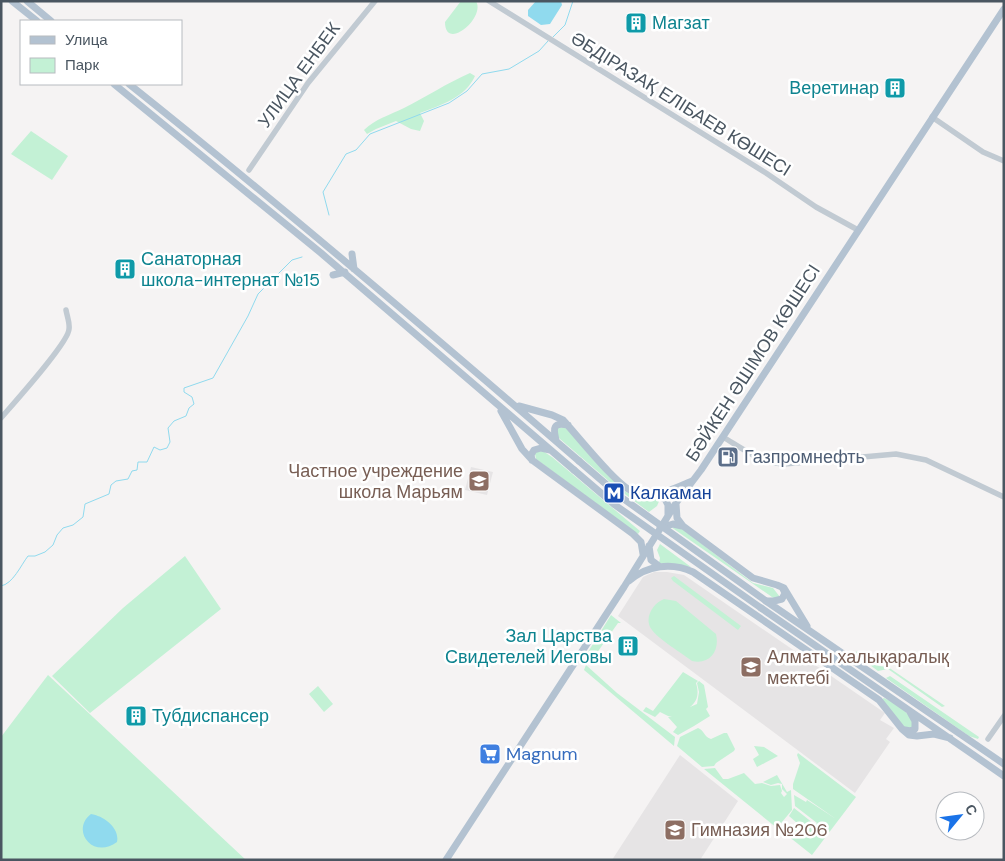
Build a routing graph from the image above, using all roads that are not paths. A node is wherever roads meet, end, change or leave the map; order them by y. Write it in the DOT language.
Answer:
graph roads {
  1 [pos="12,1"];
  2 [pos="27,1"];
  3 [pos="375,1"];
  4 [pos="489,1"];
  5 [pos="1004,9"];
  6 [pos="36,20"];
  7 [pos="50,20"];
  8 [pos="115,85"];
  9 [pos="130,85"];
  10 [pos="932,117"];
  11 [pos="204,133"];
  12 [pos="199,139"];
  13 [pos="192,147"];
  14 [pos="186,155"];
  15 [pos="1004,161"];
  16 [pos="249,170"];
  17 [pos="858,230"];
  18 [pos="352,254"];
  19 [pos="354,269"];
  20 [pos="345,272"];
  21 [pos="333,275"];
  22 [pos="66,310"];
  23 [pos="454,352"];
  24 [pos="469,354"];
  25 [pos="463,361"];
  26 [pos="447,362"];
  27 [pos="494,401"];
  28 [pos="513,403"];
  29 [pos="1,418"];
  30 [pos="568,425"];
  31 [pos="723,437"];
  32 [pos="556,441"];
  33 [pos="550,450"];
  34 [pos="532,460"];
  35 [pos="694,480"];
  36 [pos="655,494"];
  37 [pos="1004,497"];
  38 [pos="676,503"];
  39 [pos="668,515"];
  40 [pos="682,526"];
  41 [pos="660,528"];
  42 [pos="633,534"];
  43 [pos="655,536"];
  44 [pos="649,545"];
  45 [pos="643,554"];
  46 [pos="659,566"];
  47 [pos="626,584"];
  48 [pos="781,586"];
  49 [pos="766,600"];
  50 [pos="810,631"];
  51 [pos="904,706"];
  52 [pos="1004,716"];
  53 [pos="902,729"];
  54 [pos="950,738"];
  55 [pos="988,739"];
  56 [pos="1004,764"];
  57 [pos="1004,776"];
  58 [pos="446,860"];
  1 -- 6 [label="main road"];
  2 -- 7 [label="main road"];
  3 -- 16 [label="street, УЛИЦА ЕНБЕК"];
  4 -- 17 [label="street, ӘБДІРАЗАҚ ЕЛІБАЕВ КӨШЕСІ"];
  5 -- 10 [label="main road, БӘЙКЕН ӘШІМОВ КӨШЕСІ"];
  8 -- 13 [label="main road"];
  9 -- 12 [label="main road"];
  10 -- 15 [label="street"];
  10 -- 17 [label="main road, БӘЙКЕН ӘШІМОВ КӨШЕСІ"];
  11 -- 12 [label="main road"];
  12 -- 19 [label="main road"];
  13 -- 14 [label="main road"];
  13 -- 20 [label="main road"];
  17 -- 31 [label="main road, БӘЙКЕН ӘШІМОВ КӨШЕСІ"];
  18 -- 19 [label="main road"];
  19 -- 23 [label="main road"];
  20 -- 21 [label="main road"];
  20 -- 26 [label="main road"];
  22 -- 29 [label="street"];
  23 -- 25 [label="main road"];
  23 -- 26 [label="main road"];
  24 -- 25 [label="main road"];
  25 -- 28 [label="main road"];
  26 -- 27 [label="main road"];
  27 -- 33 [label="main road"];
  27 -- 34 [label="main road"];
  28 -- 30 [label="main road"];
  28 -- 32 [label="main road"];
  30 -- 32 [label="main road"];
  30 -- 36 [label="main road"];
  31 -- 35 [label="main road, БӘЙКЕН ӘШІМОВ КӨШЕСІ"];
  31 -- 37 [label="street"];
  32 -- 49 [label="main road, bridge"];
  33 -- 34 [label="main road"];
  33 -- 51 [label="main road, bridge"];
  34 -- 42 [label="main road"];
  35 -- 36 [label="main road"];
  35 -- 38 [label="main road, БӘЙКЕН ӘШІМОВ КӨШЕСІ"];
  36 -- 39 [label="main road"];
  38 -- 39 [label="main road, БӘЙКЕН ӘШІМОВ КӨШЕСІ"];
  38 -- 40 [label="main road"];
  39 -- 41 [label="main road, БӘЙКЕН ӘШІМОВ КӨШЕСІ"];
  40 -- 41 [label="main road"];
  40 -- 48 [label="main road"];
  41 -- 43 [label="main road, БӘЙКЕН ӘШІМОВ КӨШЕСІ"];
  42 -- 43 [label="main road"];
  42 -- 45 [label="main road"];
  43 -- 44 [label="main road, БӘЙКЕН ӘШІМОВ КӨШЕСІ"];
  44 -- 45 [label="main road, БӘЙКЕН ӘШІМОВ КӨШЕСІ"];
  44 -- 46 [label="main road"];
  45 -- 47 [label="main road, БӘЙКЕН ӘШІМОВ КӨШЕСІ"];
  46 -- 47 [label="main road"];
  46 -- 53 [label="main road"];
  47 -- 58 [label="main road, БӘЙКЕН ӘШІМОВ КӨШЕСІ"];
  48 -- 49 [label="main road"];
  48 -- 50 [label="main road"];
  49 -- 50 [label="main road"];
  50 -- 56 [label="main road"];
  51 -- 53 [label="main road"];
  51 -- 54 [label="main road"];
  52 -- 55 [label="street"];
  53 -- 54 [label="main road"];
  54 -- 57 [label="main road"];
}
